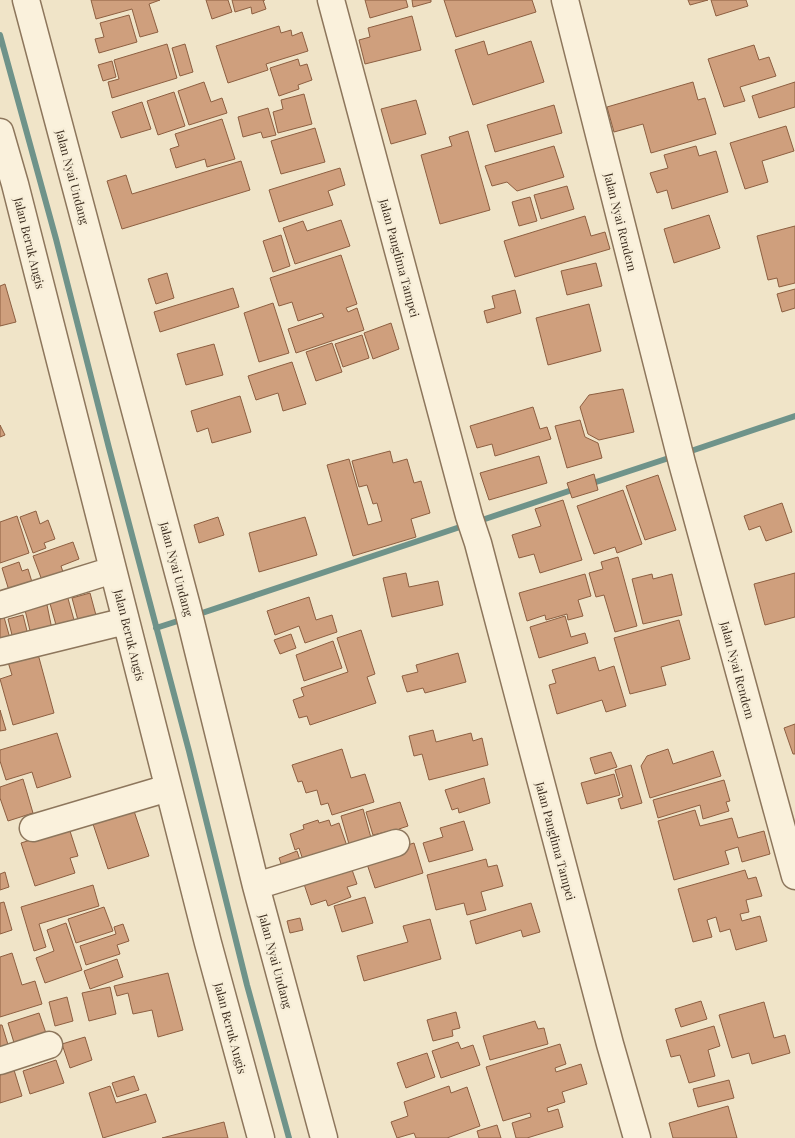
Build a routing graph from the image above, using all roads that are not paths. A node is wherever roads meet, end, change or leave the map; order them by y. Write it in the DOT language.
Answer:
graph roads {
  1 [pos="26,0"];
  2 [pos="332,0"];
  3 [pos="565,0"];
  4 [pos="0,132"];
  5 [pos="114,570"];
  6 [pos="0,605"];
  7 [pos="126,621"];
  8 [pos="0,652"];
  9 [pos="168,788"];
  10 [pos="34,828"];
  11 [pos="396,842"];
  12 [pos="795,876"];
  13 [pos="256,886"];
  14 [pos="49,1045"];
  15 [pos="0,1061"];
  16 [pos="261,1138"];
  17 [pos="324,1138"];
  18 [pos="637,1138"];
  1 -- 13 [label="street, Jalan Nyai Undang"];
  2 -- 18 [label="street, Jalan Panglima Tampei"];
  3 -- 12 [label="street, Jalan Nyai Rendem"];
  4 -- 5 [label="street, Jalan Beruk Angis"];
  5 -- 6 [label="street"];
  5 -- 7 [label="street, Jalan Beruk Angis"];
  7 -- 8 [label="street"];
  7 -- 9 [label="street, Jalan Beruk Angis"];
  9 -- 10 [label="street"];
  9 -- 16 [label="street, Jalan Beruk Angis"];
  11 -- 13 [label="street"];
  13 -- 17 [label="street, Jalan Nyai Undang"];
  14 -- 15 [label="street"];
}
